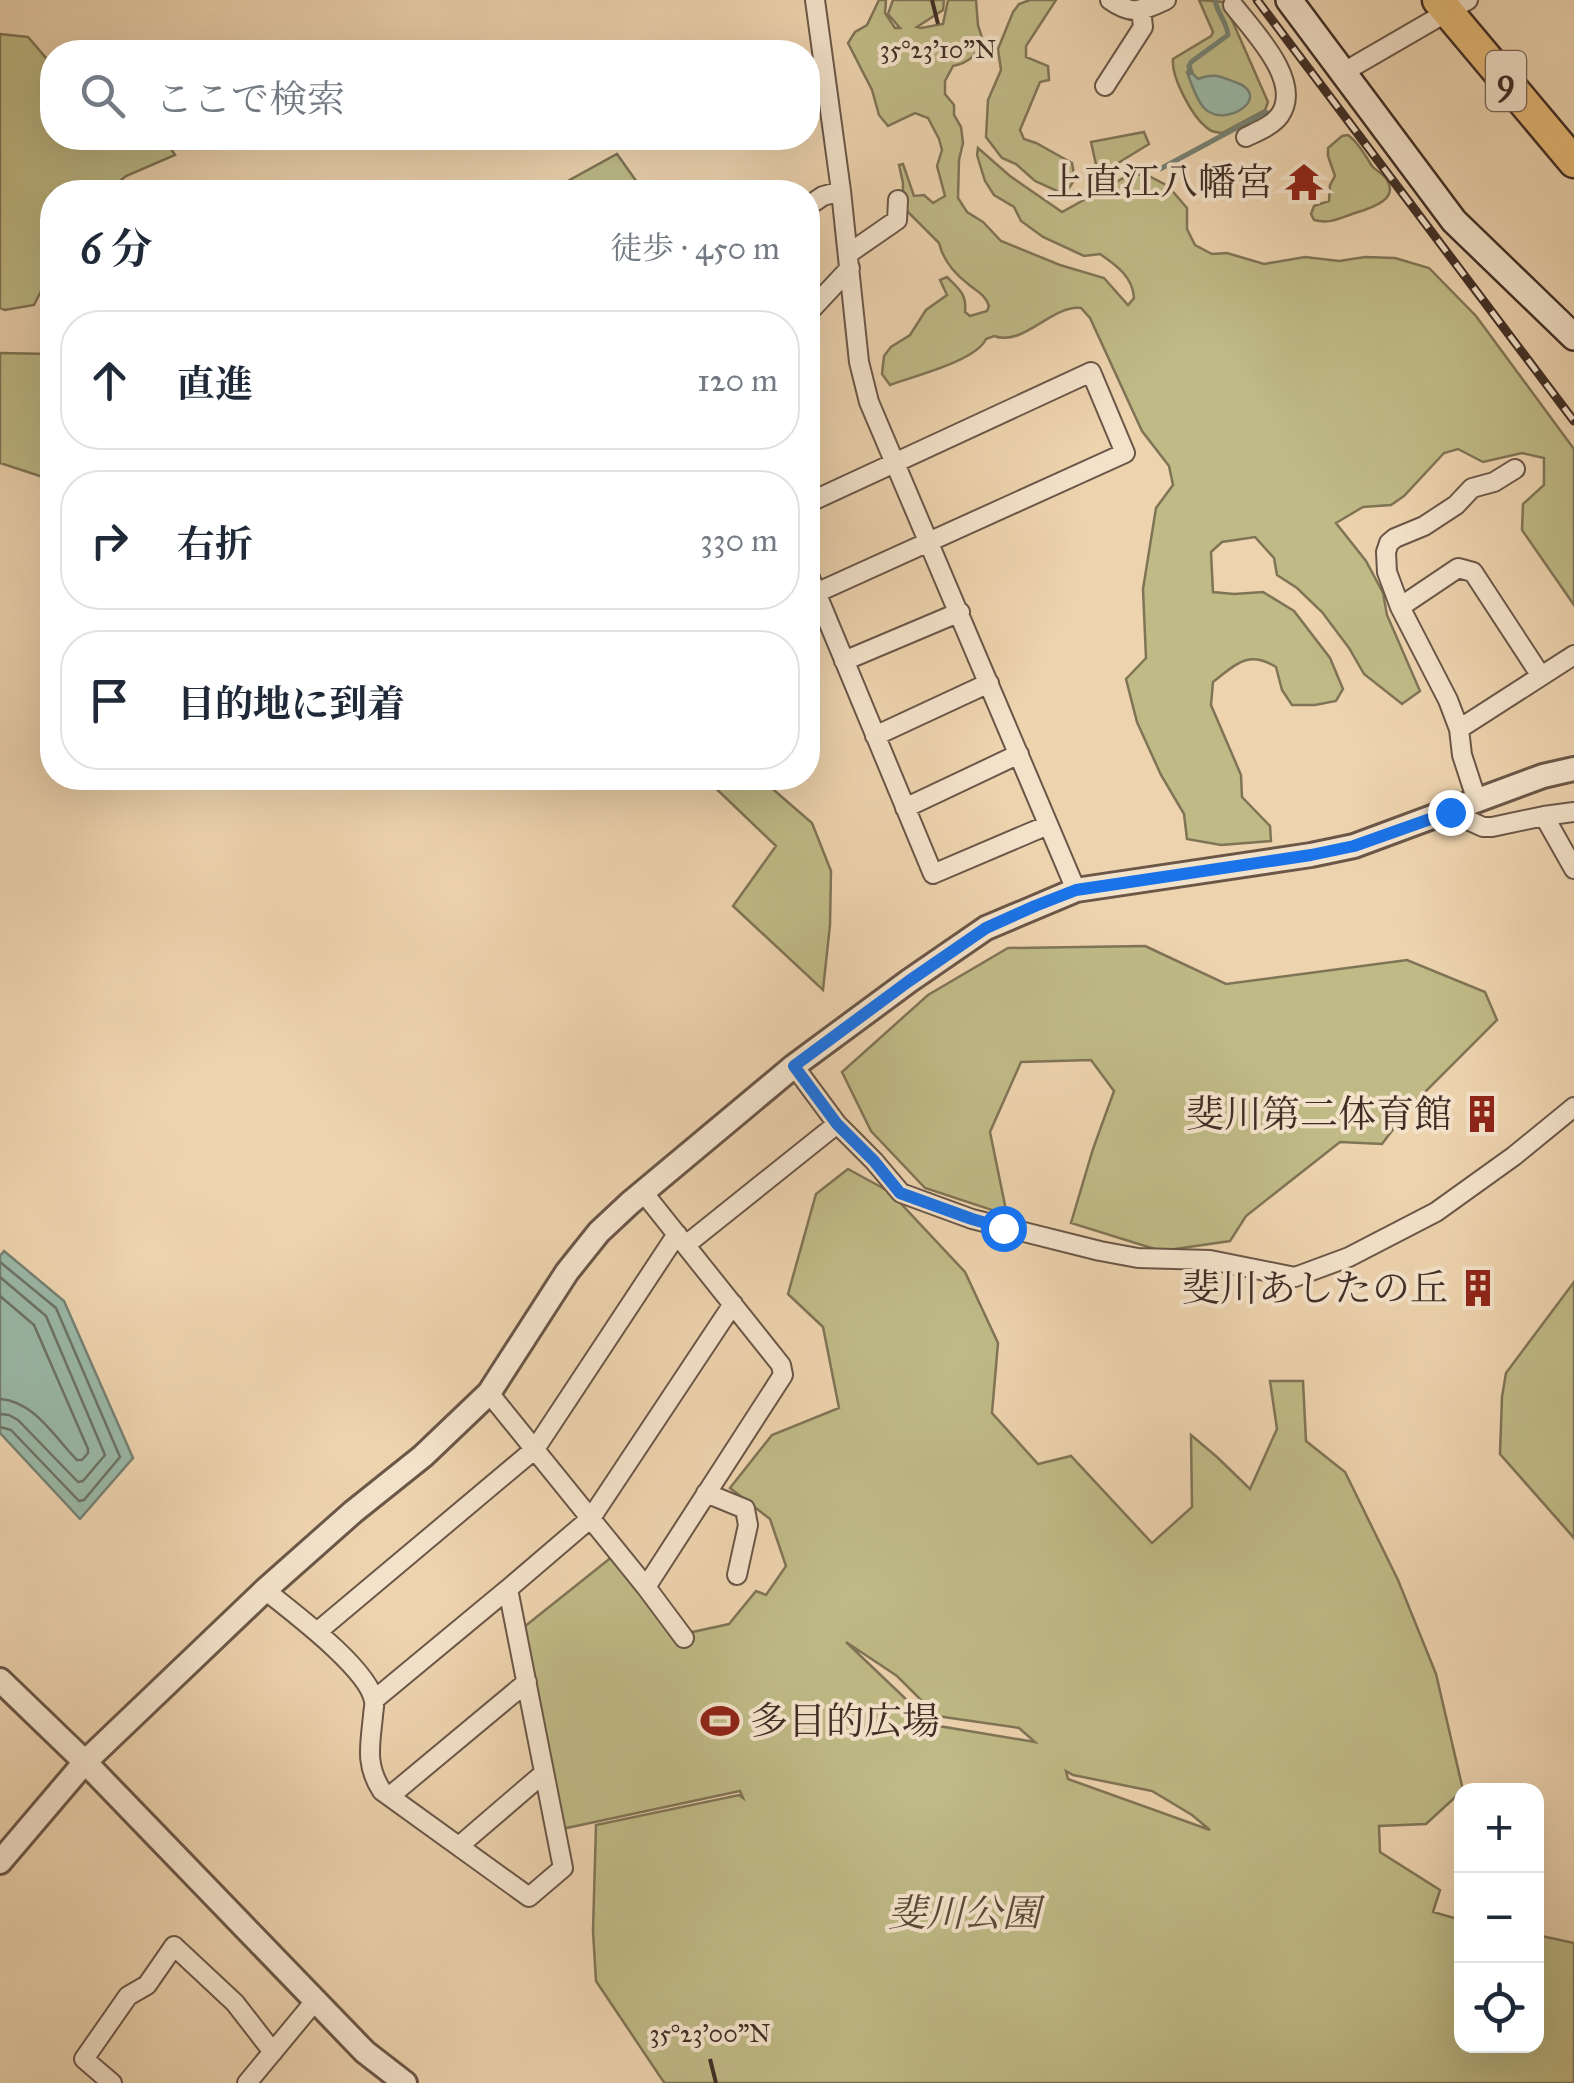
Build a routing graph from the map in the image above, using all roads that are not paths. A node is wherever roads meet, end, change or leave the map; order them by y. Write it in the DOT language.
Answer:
graph roads {
  1 [pos="815,0"];
  2 [pos="1110,0"];
  3 [pos="1166,0"];
  4 [pos="1289,0"];
  5 [pos="1231,3"];
  6 [pos="1451,4"];
  7 [pos="1140,9"];
  8 [pos="1253,41"];
  9 [pos="1342,73"];
  10 [pos="1106,86"];
  11 [pos="1246,137"];
  12 [pos="1574,162"];
  13 [pos="841,190"];
  14 [pos="820,198"];
  15 [pos="898,200"];
  16 [pos="855,253"];
  17 [pos="820,298"];
  18 [pos="1574,337"];
  19 [pos="896,461"];
  20 [pos="1514,468"];
  21 [pos="820,498"];
  22 [pos="930,540"];
  23 [pos="820,591"];
  24 [pos="820,603"];
  25 [pos="1400,607"];
  26 [pos="960,612"];
  27 [pos="1574,655"];
  28 [pos="844,661"];
  29 [pos="1541,676"];
  30 [pos="990,683"];
  31 [pos="1459,729"];
  32 [pos="875,736"];
  33 [pos="1019,754"];
  34 [pos="1574,769"];
  35 [pos="1477,801"];
  36 [pos="905,808"];
  37 [pos="1450,812"];
  38 [pos="1574,812"];
  39 [pos="1544,816"];
  40 [pos="1048,825"];
  41 [pos="1574,870"];
  42 [pos="1076,890"];
  43 [pos="794,1066"];
  44 [pos="1574,1108"];
  45 [pos="837,1124"];
  46 [pos="644,1192"];
  47 [pos="682,1239"];
  48 [pos="733,1304"];
  49 [pos="489,1393"];
  50 [pos="535,1449"];
  51 [pos="706,1493"];
  52 [pos="591,1518"];
  53 [pos="737,1575"];
  54 [pos="646,1587"];
  55 [pos="508,1589"];
  56 [pos="265,1590"];
  57 [pos="317,1632"];
  58 [pos="684,1638"];
  59 [pos="0,1680"];
  60 [pos="527,1682"];
  61 [pos="374,1700"];
  62 [pos="86,1762"];
  63 [pos="544,1773"];
  64 [pos="390,1796"];
  65 [pos="459,1846"];
  66 [pos="0,1862"];
  67 [pos="314,2001"];
  68 [pos="273,2052"];
  69 [pos="112,2083"];
  70 [pos="247,2083"];
  71 [pos="405,2083"];
  1 -- 13 [label="street"];
  2 -- 7 [label="street"];
  3 -- 7 [label="street"];
  4 -- 9 [label="main road"];
  5 -- 8 [label="street"];
  5 -- 11 [label="street"];
  6 -- 9 [label="street"];
  6 -- 12 [label="highway, 9"];
  7 -- 10 [label="street"];
  9 -- 18 [label="main road"];
  13 -- 14 [label="street"];
  13 -- 16 [label="street"];
  15 -- 16 [label="street"];
  16 -- 17 [label="street"];
  16 -- 19 [label="street"];
  19 -- 21 [label="street"];
  19 -- 22 [label="street"];
  19 -- 22 [label="street"];
  20 -- 25 [label="street"];
  22 -- 23 [label="street"];
  22 -- 26 [label="street"];
  24 -- 28 [label="street"];
  25 -- 29 [label="street"];
  25 -- 31 [label="street"];
  26 -- 28 [label="street"];
  26 -- 30 [label="street"];
  27 -- 29 [label="street"];
  28 -- 32 [label="street"];
  29 -- 31 [label="street"];
  30 -- 32 [label="street"];
  30 -- 33 [label="street"];
  31 -- 35 [label="street"];
  32 -- 36 [label="street"];
  33 -- 36 [label="street"];
  33 -- 40 [label="street"];
  34 -- 35 [label="street"];
  35 -- 37 [label="street"];
  36 -- 40 [label="street"];
  37 -- 39 [label="street"];
  37 -- 42 [label="street"];
  38 -- 39 [label="street"];
  39 -- 41 [label="street"];
  40 -- 42 [label="street"];
  42 -- 43 [label="street"];
  43 -- 45 [label="street"];
  43 -- 46 [label="street"];
  44 -- 45 [label="street"];
  45 -- 47 [label="street"];
  46 -- 47 [label="street"];
  46 -- 49 [label="street"];
  47 -- 48 [label="street"];
  47 -- 50 [label="street"];
  48 -- 51 [label="street"];
  48 -- 52 [label="street"];
  49 -- 50 [label="street"];
  49 -- 56 [label="street"];
  50 -- 52 [label="street"];
  50 -- 57 [label="street"];
  51 -- 53 [label="street"];
  51 -- 54 [label="street"];
  52 -- 54 [label="street"];
  52 -- 55 [label="street"];
  54 -- 58 [label="street"];
  55 -- 60 [label="street"];
  55 -- 61 [label="street"];
  56 -- 57 [label="street"];
  56 -- 62 [label="street"];
  57 -- 61 [label="street"];
  59 -- 62 [label="street"];
  60 -- 63 [label="street"];
  60 -- 64 [label="street"];
  61 -- 64 [label="street"];
  62 -- 66 [label="street"];
  62 -- 67 [label="street"];
  63 -- 65 [label="street"];
  63 -- 65 [label="street"];
  64 -- 65 [label="street"];
  67 -- 68 [label="street"];
  67 -- 71 [label="street"];
  68 -- 69 [label="street"];
  68 -- 70 [label="street"];
}
